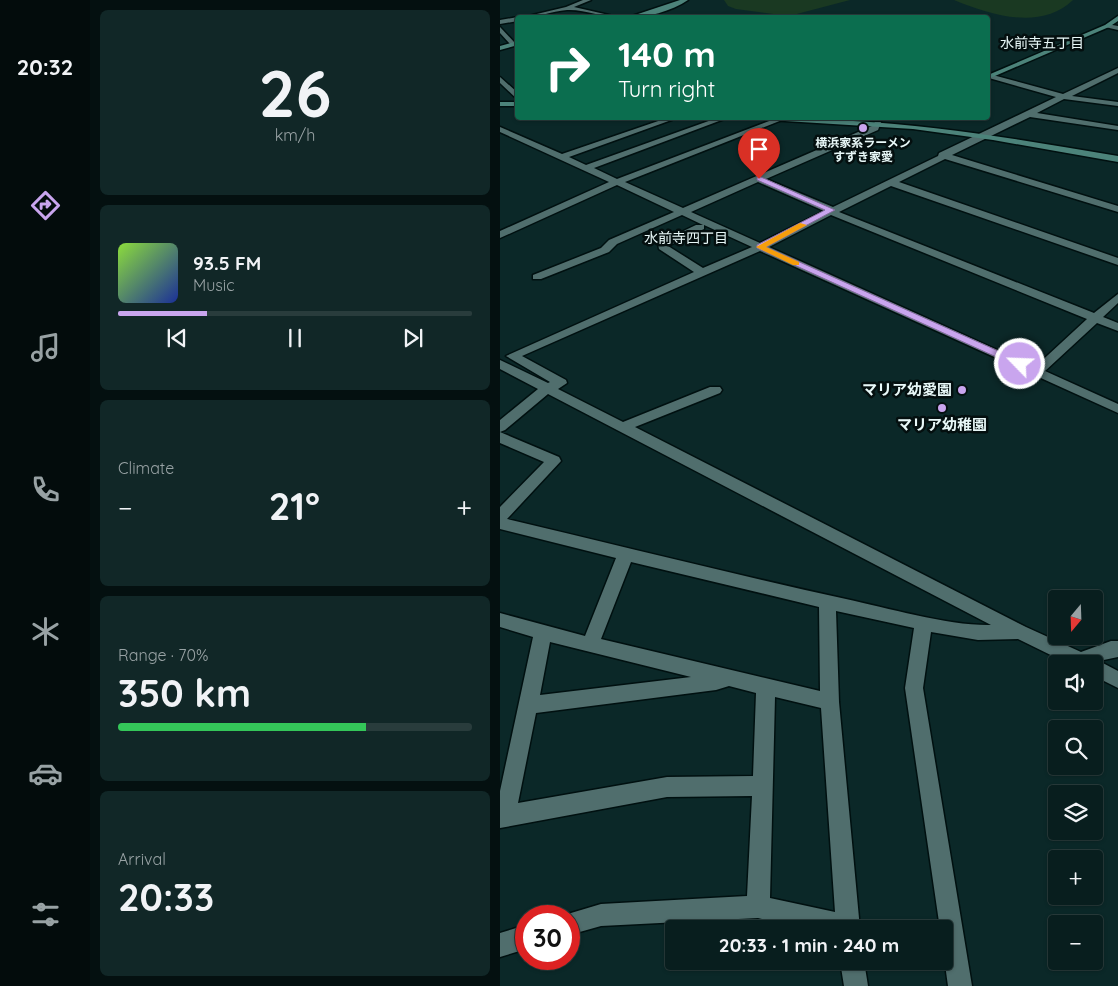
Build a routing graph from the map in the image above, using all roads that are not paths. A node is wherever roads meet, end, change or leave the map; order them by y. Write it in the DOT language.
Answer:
graph roads {
  1 [pos="588,0"];
  2 [pos="685,0"];
  3 [pos="568,8"];
  4 [pos="536,15"];
  5 [pos="604,15"];
  6 [pos="640,15"];
  7 [pos="1118,18"];
  8 [pos="515,20"];
  9 [pos="500,22"];
  10 [pos="1107,26"];
  11 [pos="1118,28"];
  12 [pos="500,29"];
  13 [pos="515,44"];
  14 [pos="500,48"];
  15 [pos="1118,70"];
  16 [pos="990,76"];
  17 [pos="500,79"];
  18 [pos="1100,79"];
  19 [pos="1118,81"];
  20 [pos="515,95"];
  21 [pos="1063,97"];
  22 [pos="500,104"];
  23 [pos="515,104"];
  24 [pos="1118,104"];
  25 [pos="1028,114"];
  26 [pos="667,120"];
  27 [pos="718,120"];
  28 [pos="778,120"];
  29 [pos="815,120"];
  30 [pos="900,121"];
  31 [pos="878,124"];
  32 [pos="500,128"];
  33 [pos="1118,128"];
  34 [pos="983,136"];
  35 [pos="942,155"];
  36 [pos="561,157"];
  37 [pos="1118,159"];
  38 [pos="586,168"];
  39 [pos="759,179"];
  40 [pos="618,182"];
  41 [pos="890,182"];
  42 [pos="1118,209"];
  43 [pos="682,211"];
  44 [pos="830,211"];
  45 [pos="500,223"];
  46 [pos="516,226"];
  47 [pos="700,227"];
  48 [pos="500,235"];
  49 [pos="760,247"];
  50 [pos="1118,262"];
  51 [pos="701,272"];
  52 [pos="537,277"];
  53 [pos="1118,298"];
  54 [pos="1095,318"];
  55 [pos="1118,327"];
  56 [pos="500,364"];
  57 [pos="1037,372"];
  58 [pos="547,388"];
  59 [pos="715,390"];
  60 [pos="1118,409"];
  61 [pos="500,427"];
  62 [pos="623,427"];
  63 [pos="500,436"];
  64 [pos="500,517"];
  65 [pos="500,523"];
  66 [pos="626,554"];
  67 [pos="826,602"];
  68 [pos="500,620"];
  69 [pos="924,623"];
  70 [pos="1020,632"];
  71 [pos="543,633"];
  72 [pos="591,643"];
  73 [pos="1118,649"];
  74 [pos="1070,655"];
  75 [pos="1101,655"];
  76 [pos="1103,672"];
  77 [pos="730,677"];
  78 [pos="1118,680"];
  79 [pos="766,686"];
  80 [pos="830,702"];
  81 [pos="527,705"];
  82 [pos="761,786"];
  83 [pos="502,817"];
  84 [pos="758,907"];
  85 [pos="816,920"];
  86 [pos="847,920"];
  87 [pos="580,921"];
  88 [pos="515,940"];
  89 [pos="500,945"];
  90 [pos="853,970"];
  91 [pos="856,986"];
  92 [pos="960,986"];
  1 -- 3 [label="street"];
  2 -- 6 [label="street"];
  3 -- 4 [label="street"];
  3 -- 5 [label="street"];
  7 -- 10 [label="street"];
  8 -- 9 [label="street"];
  10 -- 11 [label="street"];
  10 -- 16 [label="street"];
  12 -- 13 [label="street"];
  13 -- 14 [label="street"];
  15 -- 18 [label="street"];
  16 -- 21 [label="street"];
  17 -- 20 [label="street"];
  18 -- 19 [label="street"];
  18 -- 21 [label="street"];
  21 -- 24 [label="street"];
  21 -- 25 [label="street"];
  22 -- 23 [label="street"];
  25 -- 33 [label="street"];
  25 -- 34 [label="street"];
  26 -- 36 [label="street"];
  27 -- 38 [label="street"];
  28 -- 40 [label="street"];
  29 -- 31 [label="street"];
  30 -- 31 [label="street"];
  30 -- 34 [label="street"];
  31 -- 39 [label="street"];
  32 -- 36 [label="street"];
  34 -- 35 [label="street"];
  34 -- 37 [label="street"];
  35 -- 41 [label="street"];
  35 -- 42 [label="street"];
  36 -- 38 [label="street"];
  38 -- 40 [label="street"];
  39 -- 43 [label="street"];
  39 -- 44 [label="street"];
  40 -- 43 [label="street"];
  40 -- 46 [label="street"];
  41 -- 44 [label="street"];
  41 -- 50 [label="street"];
  43 -- 49 [label="street"];
  43 -- 52 [label="street"];
  44 -- 49 [label="street"];
  44 -- 54 [label="street"];
  45 -- 46 [label="street"];
  46 -- 48 [label="street"];
  47 -- 51 [label="street"];
  49 -- 51 [label="street"];
  49 -- 57 [label="street"];
  51 -- 58 [label="street"];
  53 -- 54 [label="street"];
  54 -- 55 [label="street"];
  54 -- 57 [label="street"];
  56 -- 58 [label="street"];
  57 -- 60 [label="street"];
  58 -- 61 [label="street"];
  58 -- 62 [label="street"];
  59 -- 62 [label="street"];
  62 -- 70 [label="street"];
  63 -- 64 [label="street"];
  65 -- 66 [label="street"];
  66 -- 67 [label="street"];
  66 -- 72 [label="street"];
  67 -- 69 [label="street"];
  67 -- 80 [label="street"];
  68 -- 71 [label="street"];
  69 -- 70 [label="street"];
  69 -- 92 [label="street"];
  70 -- 74 [label="street"];
  71 -- 72 [label="street"];
  71 -- 81 [label="street"];
  72 -- 77 [label="street"];
  73 -- 75 [label="street"];
  76 -- 78 [label="street"];
  77 -- 79 [label="street"];
  77 -- 81 [label="street"];
  79 -- 80 [label="street"];
  79 -- 82 [label="street"];
  80 -- 86 [label="street"];
  81 -- 83 [label="street"];
  82 -- 83 [label="street"];
  82 -- 84 [label="street"];
  84 -- 85 [label="street"];
  84 -- 87 [label="street"];
  88 -- 89 [label="street"];
  90 -- 91 [label="street"];
}
